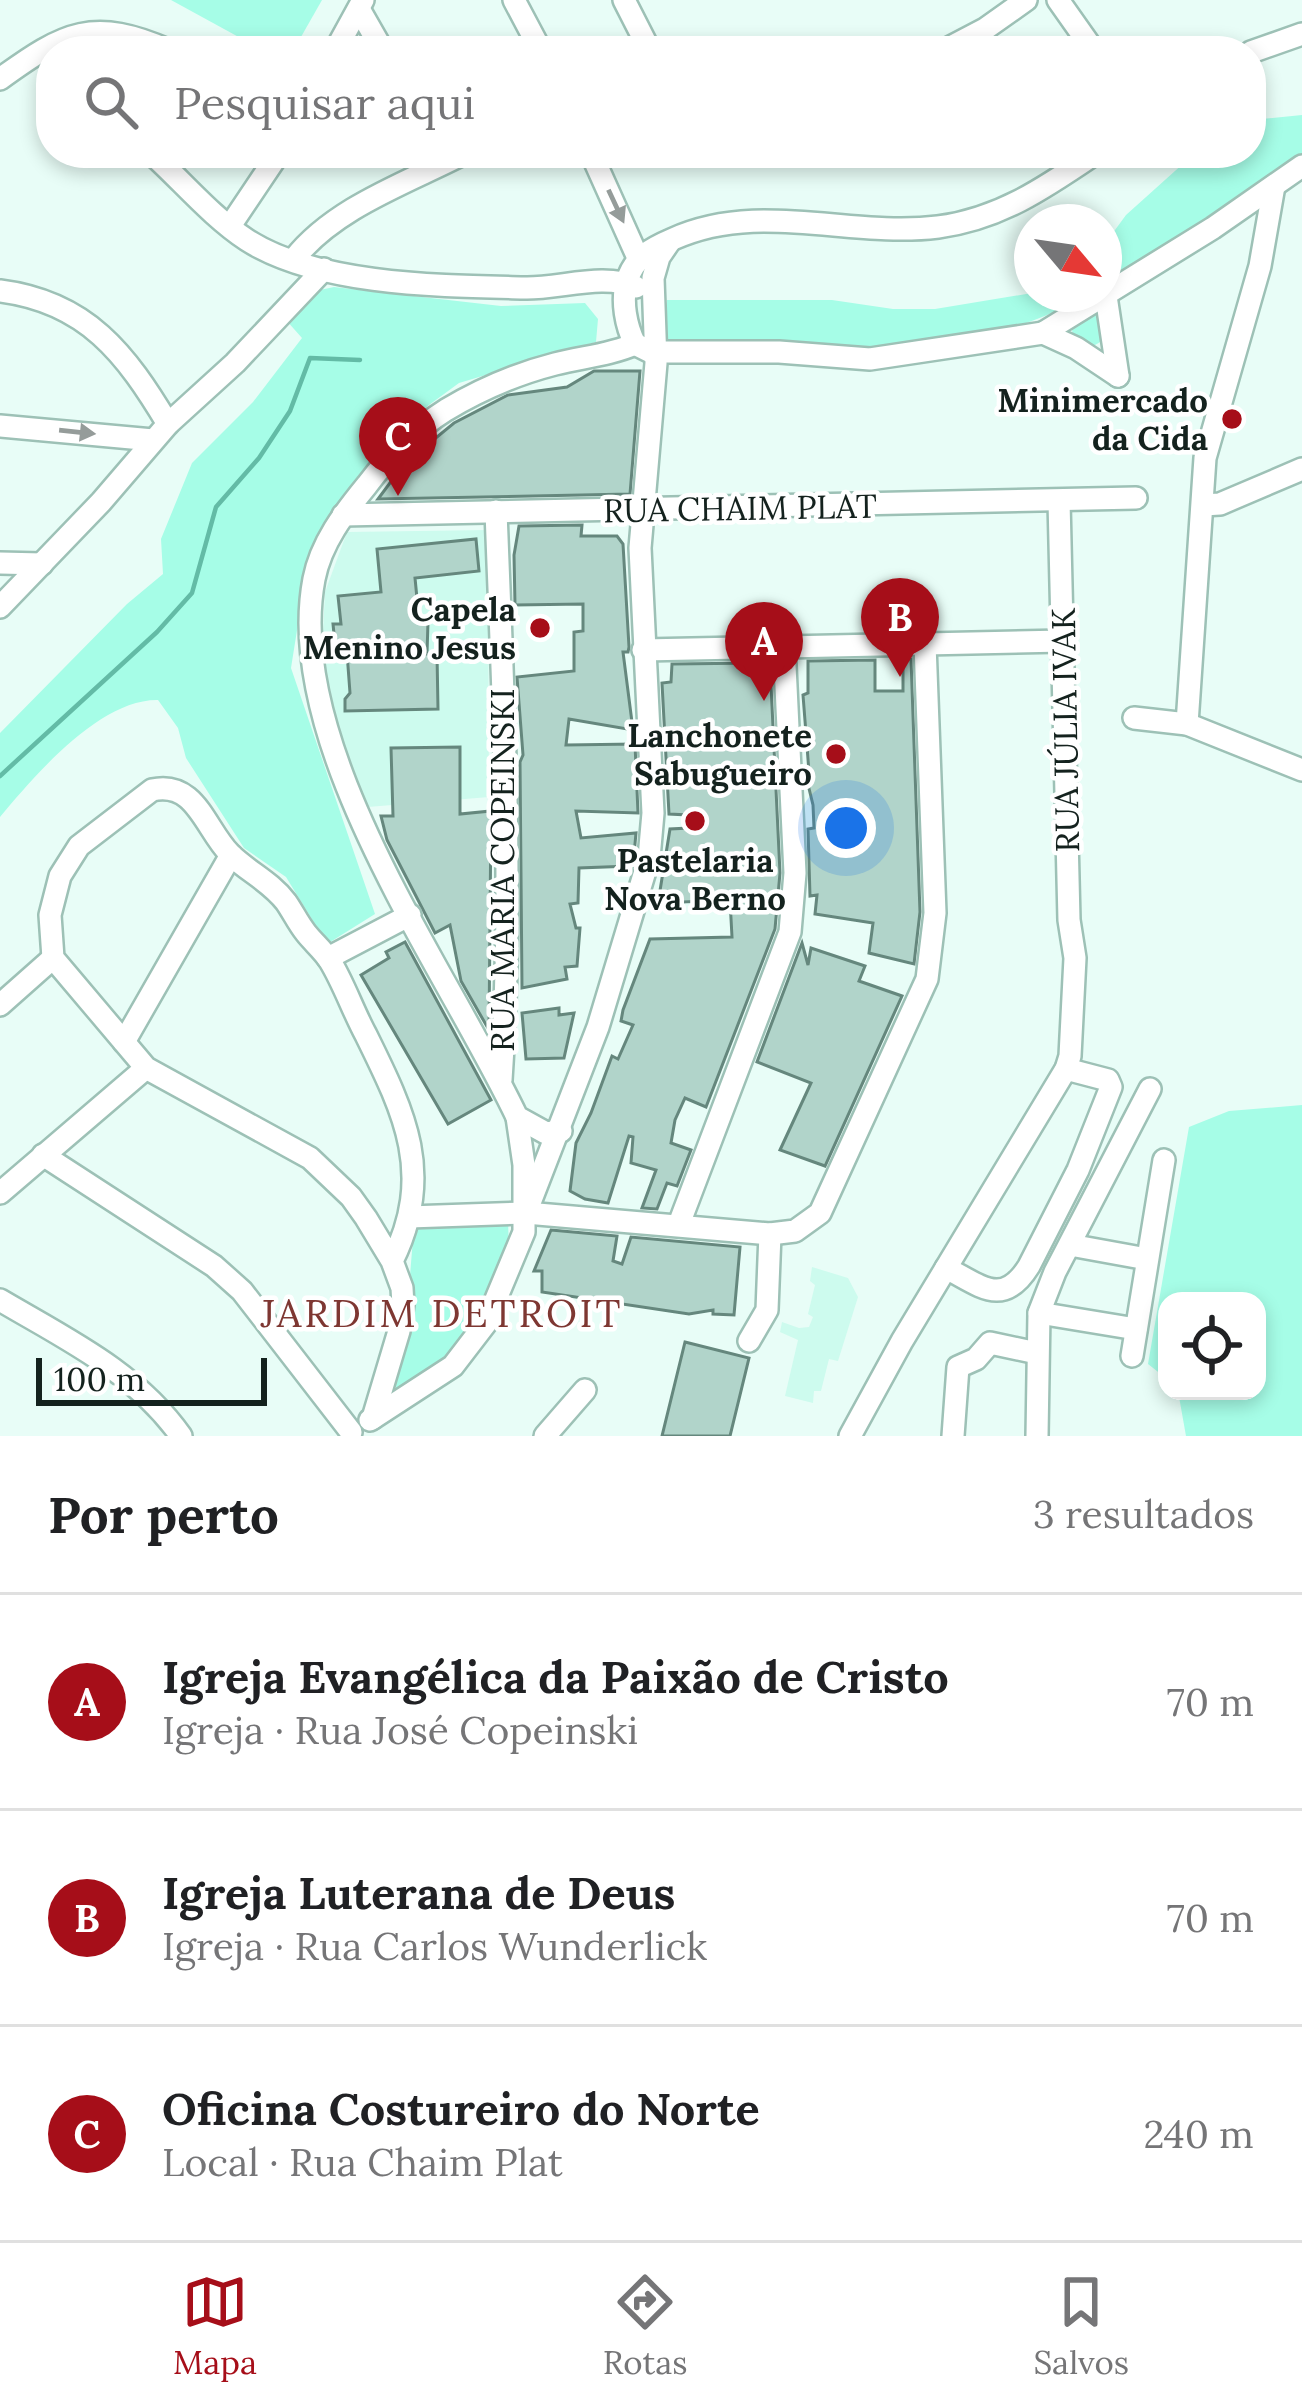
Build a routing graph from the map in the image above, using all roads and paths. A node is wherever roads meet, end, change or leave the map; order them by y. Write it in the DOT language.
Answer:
graph roads {
  1 [pos="514,0"];
  2 [pos="624,0"];
  3 [pos="1026,0"];
  4 [pos="1058,0"];
  5 [pos="361,4"];
  6 [pos="1302,34"];
  7 [pos="343,36"];
  8 [pos="376,36"];
  9 [pos="533,36"];
  10 [pos="642,36"];
  11 [pos="972,36"];
  12 [pos="1083,36"];
  13 [pos="1266,47"];
  14 [pos="36,55"];
  15 [pos="0,79"];
  16 [pos="1302,166"];
  17 [pos="167,168"];
  18 [pos="269,168"];
  19 [pos="430,168"];
  20 [pos="598,168"];
  21 [pos="1073,168"];
  22 [pos="1274,186"];
  23 [pos="230,226"];
  24 [pos="670,240"];
  25 [pos="295,259"];
  26 [pos="639,260"];
  27 [pos="324,269"];
  28 [pos="1122,286"];
  29 [pos="0,291"];
  30 [pos="625,291"];
  31 [pos="652,307"];
  32 [pos="1079,312"];
  33 [pos="1108,312"];
  34 [pos="1043,333"];
  35 [pos="635,344"];
  36 [pos="657,353"];
  37 [pos="168,424"];
  38 [pos="0,426"];
  39 [pos="1302,470"];
  40 [pos="1136,498"];
  41 [pos="1059,501"];
  42 [pos="1203,505"];
  43 [pos="496,511"];
  44 [pos="643,511"];
  45 [pos="343,515"];
  46 [pos="0,563"];
  47 [pos="42,564"];
  48 [pos="0,608"];
  49 [pos="1063,641"];
  50 [pos="925,644"];
  51 [pos="784,645"];
  52 [pos="643,650"];
  53 [pos="1134,718"];
  54 [pos="1187,724"];
  55 [pos="1302,770"];
  56 [pos="231,855"];
  57 [pos="410,915"];
  58 [pos="53,958"];
  59 [pos="328,958"];
  60 [pos="0,1005"];
  61 [pos="124,1042"];
  62 [pos="146,1068"];
  63 [pos="1066,1069"];
  64 [pos="501,1084"];
  65 [pos="1150,1089"];
  66 [pos="517,1117"];
  67 [pos="553,1132"];
  68 [pos="43,1155"];
  69 [pos="1163,1160"];
  70 [pos="0,1193"];
  71 [pos="526,1213"];
  72 [pos="409,1217"];
  73 [pos="679,1224"];
  74 [pos="770,1234"];
  75 [pos="1070,1244"];
  76 [pos="1147,1259"];
  77 [pos="392,1262"];
  78 [pos="946,1268"];
  79 [pos="0,1300"];
  80 [pos="1039,1313"];
  81 [pos="1136,1329"];
  82 [pos="748,1341"];
  83 [pos="1036,1353"];
  84 [pos="1132,1356"];
  85 [pos="585,1390"];
  86 [pos="373,1418"];
  87 [pos="347,1434"];
  88 [pos="182,1436"];
  89 [pos="545,1436"];
  90 [pos="850,1436"];
  91 [pos="953,1436"];
  92 [pos="1037,1436"];
  1 -- 9 [label="street"];
  2 -- 10 [label="street"];
  3 -- 11 [label="street"];
  4 -- 12 [label="street"];
  5 -- 7 [label="street"];
  5 -- 8 [label="street"];
  6 -- 13 [label="street"];
  14 -- 15 [label="street"];
  16 -- 22 [label="street"];
  17 -- 23 [label="street"];
  18 -- 23 [label="street"];
  19 -- 25 [label="street"];
  20 -- 26 [label="street, one-way"];
  21 -- 24 [label="street"];
  22 -- 28 [label="street"];
  22 -- 42 [label="street"];
  23 -- 25 [label="street"];
  24 -- 26 [label="street"];
  24 -- 31 [label="street"];
  25 -- 27 [label="street"];
  26 -- 30 [label="street"];
  27 -- 30 [label="street"];
  27 -- 37 [label="street"];
  29 -- 37 [label="street"];
  30 -- 31 [label="street"];
  30 -- 35 [label="street"];
  31 -- 36 [label="street"];
  32 -- 34 [label="street"];
  33 -- 34 [label="street"];
  34 -- 36 [label="street"];
  35 -- 36 [label="street"];
  35 -- 45 [label="street"];
  36 -- 44 [label="street"];
  38 -- 37 [label="street, one-way"];
  37 -- 47 [label="street"];
  39 -- 42 [label="street"];
  40 -- 41 [label="street, RUA CHAIM PLAT"];
  41 -- 44 [label="street, RUA CHAIM PLAT"];
  41 -- 49 [label="street, RUA JÚLIA IVAK"];
  42 -- 54 [label="street"];
  43 -- 44 [label="street, RUA CHAIM PLAT"];
  43 -- 45 [label="street, RUA CHAIM PLAT"];
  43 -- 64 [label="street, RUA MARIA COPEINSKI"];
  44 -- 52 [label="street"];
  45 -- 57 [label="street"];
  46 -- 47 [label="street"];
  47 -- 48 [label="street"];
  49 -- 50 [label="street"];
  49 -- 63 [label="street, RUA JÚLIA IVAK"];
  50 -- 51 [label="street"];
  50 -- 74 [label="street"];
  51 -- 52 [label="street"];
  51 -- 73 [label="street"];
  52 -- 67 [label="street"];
  53 -- 54 [label="street"];
  54 -- 55 [label="street"];
  56 -- 58 [label="street"];
  56 -- 59 [label="street"];
  56 -- 61 [label="street"];
  57 -- 59 [label="street"];
  57 -- 64 [label="street"];
  58 -- 60 [label="street"];
  58 -- 61 [label="street"];
  59 -- 72 [label="street"];
  61 -- 62 [label="street"];
  62 -- 68 [label="street"];
  62 -- 77 [label="street"];
  63 -- 78 [label="street"];
  63 -- 78 [label="street"];
  64 -- 66 [label="street"];
  65 -- 75 [label="street"];
  66 -- 67 [label="street"];
  66 -- 71 [label="street"];
  67 -- 71 [label="street"];
  68 -- 70 [label="street"];
  68 -- 87 [label="street"];
  69 -- 76 [label="street"];
  71 -- 72 [label="street"];
  71 -- 73 [label="street"];
  71 -- 86 [label="street"];
  72 -- 77 [label="street"];
  73 -- 74 [label="street"];
  74 -- 82 [label="street"];
  75 -- 76 [label="street"];
  75 -- 80 [label="street"];
  76 -- 81 [label="street"];
  77 -- 86 [label="street"];
  78 -- 90 [label="street"];
  79 -- 88 [label="street"];
  80 -- 81 [label="street"];
  80 -- 83 [label="street"];
  81 -- 84 [label="street"];
  83 -- 91 [label="street"];
  83 -- 92 [label="street"];
  85 -- 89 [label="street"];
  86 -- 87 [label="street"];
}
